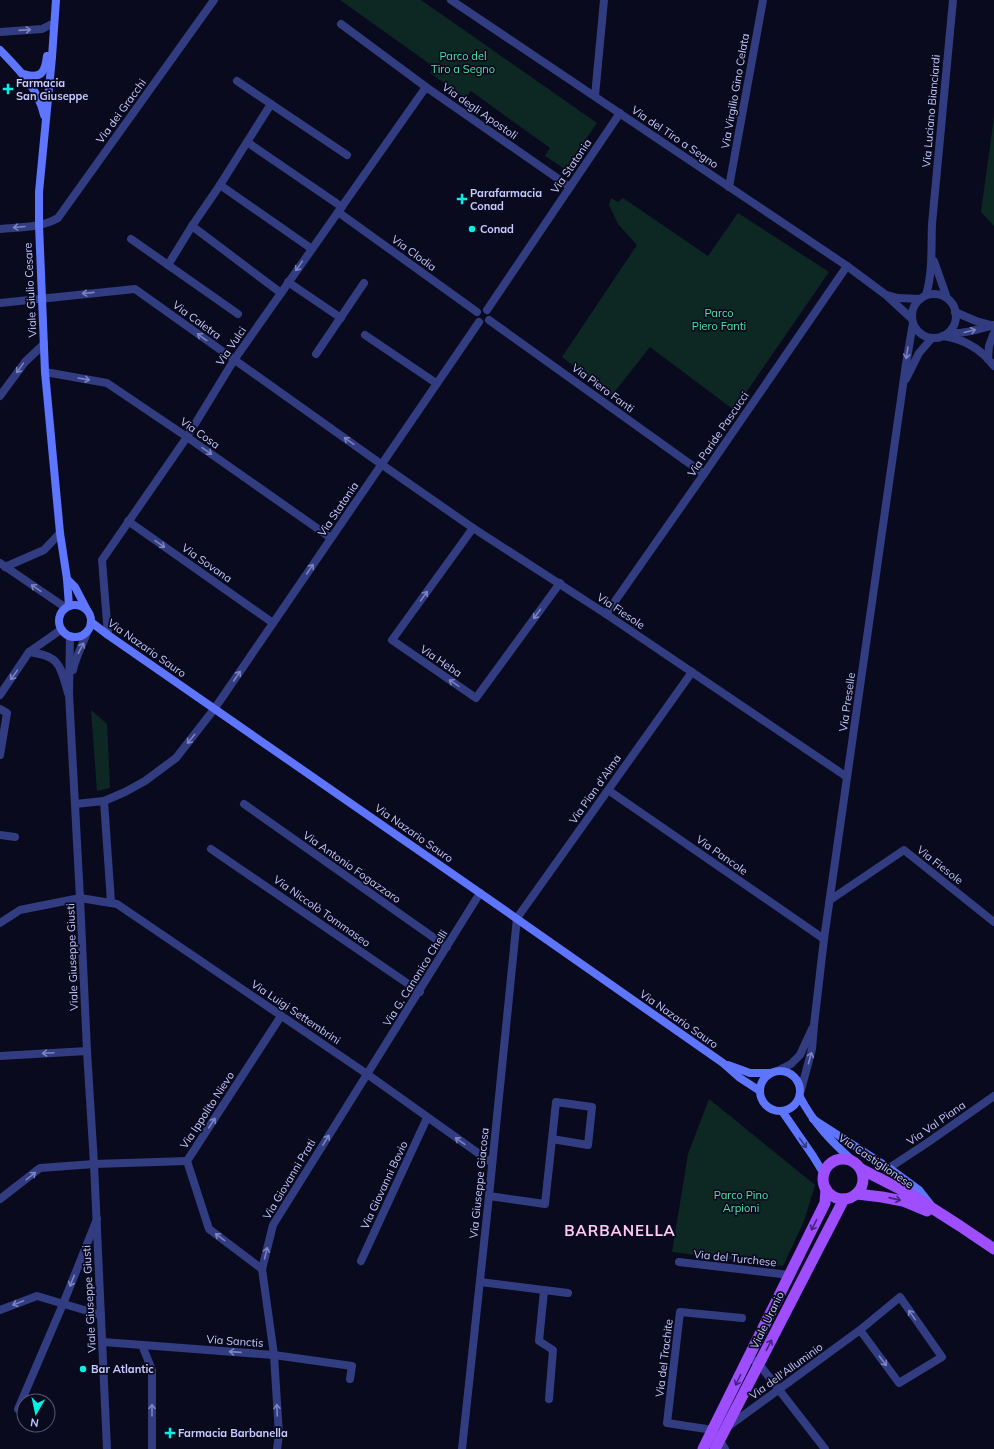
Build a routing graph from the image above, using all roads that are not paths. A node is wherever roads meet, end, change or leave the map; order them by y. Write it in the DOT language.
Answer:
graph roads {
  1 [pos="55,0"];
  2 [pos="214,0"];
  3 [pos="451,0"];
  4 [pos="604,0"];
  5 [pos="763,0"];
  6 [pos="953,0"];
  7 [pos="341,24"];
  8 [pos="50,26"];
  9 [pos="0,32"];
  10 [pos="0,50"];
  11 [pos="24,74"];
  12 [pos="237,81"];
  13 [pos="426,87"];
  14 [pos="594,96"];
  15 [pos="271,104"];
  16 [pos="620,113"];
  17 [pos="46,124"];
  18 [pos="247,142"];
  19 [pos="347,155"];
  20 [pos="220,185"];
  21 [pos="570,187"];
  22 [pos="729,187"];
  23 [pos="340,209"];
  24 [pos="39,225"];
  25 [pos="192,226"];
  26 [pos="0,229"];
  27 [pos="131,239"];
  28 [pos="312,249"];
  29 [pos="932,254"];
  30 [pos="168,265"];
  31 [pos="847,266"];
  32 [pos="288,282"];
  33 [pos="364,283"];
  34 [pos="281,293"];
  35 [pos="886,295"];
  36 [pos="923,297"];
  37 [pos="42,298"];
  38 [pos="947,298"];
  39 [pos="0,303"];
  40 [pos="486,310"];
  41 [pos="477,312"];
  42 [pos="955,312"];
  43 [pos="238,314"];
  44 [pos="341,318"];
  45 [pos="489,320"];
  46 [pos="912,321"];
  47 [pos="479,322"];
  48 [pos="993,328"];
  49 [pos="946,334"];
  50 [pos="365,335"];
  51 [pos="932,338"];
  52 [pos="44,344"];
  53 [pos="316,354"];
  54 [pos="988,359"];
  55 [pos="234,360"];
  56 [pos="994,366"];
  57 [pos="46,372"];
  58 [pos="436,383"];
  59 [pos="903,384"];
  60 [pos="0,396"];
  61 [pos="186,437"];
  62 [pos="381,464"];
  63 [pos="704,474"];
  64 [pos="128,521"];
  65 [pos="473,528"];
  66 [pos="60,533"];
  67 [pos="331,538"];
  68 [pos="3,565"];
  69 [pos="67,579"];
  70 [pos="560,583"];
  71 [pos="67,607"];
  72 [pos="88,611"];
  73 [pos="606,614"];
  74 [pos="91,622"];
  75 [pos="273,623"];
  76 [pos="62,629"];
  77 [pos="88,630"];
  78 [pos="108,635"];
  79 [pos="70,636"];
  80 [pos="29,652"];
  81 [pos="692,672"];
  82 [pos="0,694"];
  83 [pos="69,694"];
  84 [pos="0,708"];
  85 [pos="215,708"];
  86 [pos="0,755"];
  87 [pos="847,777"];
  88 [pos="608,790"];
  89 [pos="104,801"];
  90 [pos="75,804"];
  91 [pos="244,804"];
  92 [pos="0,835"];
  93 [pos="16,837"];
  94 [pos="211,848"];
  95 [pos="480,893"];
  96 [pos="80,898"];
  97 [pos="830,900"];
  98 [pos="111,902"];
  99 [pos="517,918"];
  100 [pos="994,922"];
  101 [pos="0,924"];
  102 [pos="824,939"];
  103 [pos="447,947"];
  104 [pos="420,992"];
  105 [pos="282,1016"];
  106 [pos="814,1025"];
  107 [pos="87,1051"];
  108 [pos="0,1056"];
  109 [pos="723,1063"];
  110 [pos="774,1072"];
  111 [pos="367,1074"];
  112 [pos="760,1091"];
  113 [pos="800,1093"];
  114 [pos="994,1096"];
  115 [pos="782,1111"];
  116 [pos="427,1118"];
  117 [pos="813,1119"];
  118 [pos="552,1140"];
  119 [pos="187,1161"];
  120 [pos="492,1163"];
  121 [pos="94,1164"];
  122 [pos="858,1166"];
  123 [pos="889,1168"];
  124 [pos="824,1174"];
  125 [pos="826,1189"];
  126 [pos="856,1194"];
  127 [pos="489,1196"];
  128 [pos="0,1199"];
  129 [pos="844,1199"];
  130 [pos="934,1209"];
  131 [pos="97,1219"];
  132 [pos="960,1226"];
  133 [pos="994,1249"];
  134 [pos="361,1261"];
  135 [pos="679,1262"];
  136 [pos="262,1269"];
  137 [pos="789,1275"];
  138 [pos="480,1282"];
  139 [pos="544,1291"];
  140 [pos="568,1293"];
  141 [pos="63,1304"];
  142 [pos="0,1310"];
  143 [pos="100,1316"];
  144 [pos="742,1318"];
  145 [pos="860,1330"];
  146 [pos="103,1342"];
  147 [pos="142,1345"];
  148 [pos="274,1355"];
  149 [pos="749,1357"];
  150 [pos="759,1364"];
  151 [pos="350,1379"];
  152 [pos="779,1389"];
  153 [pos="25,1393"];
  154 [pos="549,1399"];
  155 [pos="726,1429"];
  156 [pos="713,1430"];
  157 [pos="720,1446"];
  158 [pos="107,1449"];
  159 [pos="152,1449"];
  160 [pos="277,1449"];
  161 [pos="462,1449"];
  162 [pos="703,1449"];
  163 [pos="825,1449"];
  1 -- 8 [label="main road, Viale Giulio Cesare"];
  1 -- 17 [label="main road, Viale Giulio Cesare"];
  2 -- 24 [label="street, Via dei Gracchi"];
  3 -- 14 [label="street, Via del Tiro a Segno"];
  4 -- 14 [label="street"];
  5 -- 22 [label="street, Via Virgilio Gino Celata"];
  6 -- 29 [label="street, Via Luciano Bianciardi"];
  7 -- 13 [label="street, Via degli Apostoli"];
  9 -- 8 [label="street, one-way"];
  8 -- 11 [label="main road, Viale Giulio Cesare"];
  10 -- 11 [label="main road"];
  11 -- 17 [label="main road"];
  12 -- 15 [label="street"];
  13 -- 21 [label="street, Via degli Apostoli"];
  13 -- 23 [label="street, Via Vulci"];
  14 -- 16 [label="street, Via del Tiro a Segno"];
  15 -- 18 [label="street"];
  15 -- 19 [label="street"];
  16 -- 21 [label="street, Via Statonia"];
  16 -- 22 [label="street, Via del Tiro a Segno"];
  17 -- 24 [label="main road, Viale Giulio Cesare"];
  18 -- 20 [label="street"];
  18 -- 23 [label="street, Via Clodia"];
  20 -- 25 [label="street"];
  20 -- 28 [label="street"];
  21 -- 40 [label="street, Via Statonia"];
  22 -- 31 [label="street, Via del Tiro a Segno"];
  23 -- 28 [label="street, Via Vulci"];
  23 -- 41 [label="street, Via Clodia"];
  24 -- 26 [label="street, Via dei Gracchi, one-way"];
  24 -- 37 [label="main road, Viale Giulio Cesare"];
  25 -- 30 [label="street"];
  25 -- 34 [label="street"];
  27 -- 30 [label="street"];
  28 -- 32 [label="street, Via Vulci, one-way"];
  29 -- 36 [label="street"];
  29 -- 38 [label="street"];
  30 -- 43 [label="street"];
  31 -- 35 [label="street, Via del Tiro a Segno"];
  31 -- 63 [label="street, Via Paride Pascucci"];
  32 -- 34 [label="street, Via Vulci"];
  32 -- 44 [label="street"];
  33 -- 44 [label="street"];
  34 -- 55 [label="street, Via Vulci"];
  35 -- 36 [label="street, Via del Tiro a Segno"];
  35 -- 46 [label="street, Via del Tiro a Segno"];
  36 -- 38 [label="street"];
  36 -- 46 [label="street"];
  37 -- 39 [label="street, Via Caletra"];
  37 -- 52 [label="main road, Viale Giulio Cesare"];
  55 -- 37 [label="street, Via Caletra, one-way"];
  38 -- 42 [label="street"];
  40 -- 41 [label="street"];
  40 -- 45 [label="street"];
  41 -- 47 [label="street"];
  42 -- 48 [label="street"];
  42 -- 49 [label="street"];
  44 -- 53 [label="street"];
  45 -- 47 [label="street"];
  45 -- 63 [label="street, Via Piero Fanti"];
  46 -- 51 [label="street"];
  46 -- 59 [label="street, Via Preselle, one-way"];
  47 -- 58 [label="street, Via Statonia"];
  49 -- 48 [label="street, one-way"];
  48 -- 54 [label="street"];
  49 -- 51 [label="street"];
  49 -- 54 [label="street"];
  50 -- 58 [label="street"];
  51 -- 59 [label="street, Via Preselle"];
  52 -- 57 [label="main road, Viale Giulio Cesare"];
  52 -- 60 [label="street, one-way"];
  54 -- 56 [label="street"];
  55 -- 61 [label="street, Via Vulci"];
  62 -- 55 [label="street, Via Caletra, one-way"];
  57 -- 61 [label="street, Via Cosa, one-way"];
  57 -- 66 [label="main road, Viale Giulio Cesare"];
  58 -- 62 [label="street, Via Statonia"];
  59 -- 87 [label="street, Via Preselle"];
  61 -- 64 [label="street, Via Vulci"];
  61 -- 67 [label="street, Via Cosa, one-way"];
  62 -- 65 [label="street, Via Fiesole"];
  62 -- 67 [label="street, Via Statonia"];
  63 -- 73 [label="street, Via Paride Pascucci"];
  64 -- 75 [label="street, Via Sovana, one-way"];
  64 -- 78 [label="street, Via Vulci"];
  65 -- 70 [label="street, Via Fiesole"];
  70 -- 65 [label="street, Via Heba, one-way"];
  66 -- 68 [label="street"];
  66 -- 69 [label="main road, Viale Giulio Cesare"];
  75 -- 67 [label="street, Via Statonia, one-way"];
  71 -- 68 [label="street, one-way"];
  69 -- 71 [label="main road, Viale Giulio Cesare"];
  69 -- 72 [label="main road, Viale Giulio Cesare"];
  70 -- 73 [label="street, Via Fiesole"];
  71 -- 72 [label="main road"];
  71 -- 76 [label="main road"];
  72 -- 74 [label="main road"];
  73 -- 81 [label="street, Via Fiesole"];
  74 -- 77 [label="main road, Viale Giuseppe Giusti"];
  74 -- 78 [label="main road, Via Nazario Sauro"];
  85 -- 75 [label="street, Via Statonia, one-way"];
  76 -- 79 [label="main road"];
  76 -- 80 [label="street"];
  77 -- 79 [label="main road"];
  83 -- 77 [label="street, Viale Giuseppe Giusti, one-way"];
  78 -- 85 [label="main road, Via Nazario Sauro"];
  79 -- 83 [label="street, Viale Giuseppe Giusti"];
  80 -- 82 [label="street, one-way"];
  80 -- 83 [label="street"];
  81 -- 87 [label="street, Via Fiesole"];
  81 -- 88 [label="street, Via Pian d'Alma"];
  83 -- 90 [label="street, Viale Giuseppe Giusti"];
  84 -- 86 [label="street"];
  85 -- 89 [label="street, Via Statonia, one-way"];
  85 -- 95 [label="main road, Via Nazario Sauro"];
  87 -- 97 [label="street, Via Preselle"];
  88 -- 99 [label="street, Via Pian d'Alma"];
  88 -- 102 [label="street, Via Pancole"];
  89 -- 90 [label="street, Via Statonia"];
  89 -- 98 [label="street"];
  90 -- 96 [label="street, Viale Giuseppe Giusti"];
  91 -- 103 [label="street, Via Antonio Fogazzaro"];
  92 -- 93 [label="street"];
  94 -- 104 [label="street, Via Niccolò Tommaseo"];
  95 -- 99 [label="main road, Via Nazario Sauro"];
  95 -- 103 [label="street, Via G. Canonico Chelli"];
  96 -- 98 [label="street, Via Luigi Settembrini"];
  96 -- 101 [label="street, Via Luigi Settembrini"];
  96 -- 107 [label="street, Viale Giuseppe Giusti"];
  97 -- 100 [label="street, Via Fiesole"];
  97 -- 102 [label="street, Via Preselle"];
  98 -- 105 [label="street, Via Luigi Settembrini"];
  99 -- 109 [label="main road, Via Nazario Sauro"];
  99 -- 120 [label="street, Via Giuseppe Giacosa"];
  102 -- 106 [label="street, Via Preselle"];
  103 -- 104 [label="street, Via G. Canonico Chelli"];
  104 -- 111 [label="street, Via G. Canonico Chelli"];
  105 -- 111 [label="street, Via Luigi Settembrini"];
  119 -- 105 [label="street, Via Ippolito Nievo, one-way"];
  106 -- 110 [label="street, Via Preselle"];
  113 -- 106 [label="street, Via Preselle, one-way"];
  107 -- 108 [label="street, one-way"];
  107 -- 121 [label="street, Viale Giuseppe Giusti"];
  109 -- 110 [label="main road, Via Castiglionese"];
  109 -- 112 [label="main road"];
  110 -- 112 [label="main road"];
  110 -- 113 [label="main road, Via Castiglionese"];
  111 -- 116 [label="street, Via Luigi Settembrini"];
  136 -- 111 [label="street, Via Giovanni Prati, one-way"];
  112 -- 115 [label="main road"];
  113 -- 115 [label="main road"];
  113 -- 117 [label="main road, Via Castiglionese"];
  114 -- 123 [label="street, Via Val Piana"];
  115 -- 124 [label="main road, one-way"];
  120 -- 116 [label="street, Via Luigi Settembrini, one-way"];
  116 -- 134 [label="street, Via Giovanni Bovio"];
  117 -- 122 [label="main road, Via Castiglionese"];
  117 -- 123 [label="main road, Via Castiglionese"];
  118 -- 118 [label="street"];
  118 -- 127 [label="street"];
  119 -- 121 [label="street"];
  136 -- 119 [label="street, Via Ippolito Nievo, one-way"];
  120 -- 127 [label="street, Via Giuseppe Giacosa"];
  128 -- 121 [label="street, one-way"];
  121 -- 131 [label="street, Viale Giuseppe Giusti"];
  122 -- 124 [label="main road, Via Castiglionese"];
  122 -- 126 [label="main road, Via Castiglionese"];
  122 -- 130 [label="main road, Via Castiglionese"];
  123 -- 130 [label="main road, Via Castiglionese"];
  124 -- 125 [label="main road"];
  125 -- 129 [label="main road"];
  125 -- 137 [label="main road, Viale Uranio, one-way"];
  126 -- 129 [label="main road, Via Castiglionese"];
  126 -- 132 [label="main road, Via Castiglionese, one-way"];
  127 -- 138 [label="street, Via Giuseppe Giacosa"];
  150 -- 129 [label="main road, Viale Uranio, one-way"];
  130 -- 132 [label="main road, Via Castiglionese"];
  131 -- 141 [label="street, Viale Giuseppe Giusti, one-way"];
  131 -- 143 [label="street, Viale Giuseppe Giusti"];
  132 -- 133 [label="main road, Via Castiglionese"];
  135 -- 137 [label="street, Via del Turchese"];
  136 -- 148 [label="street, Via Giovanni Prati"];
  137 -- 149 [label="main road, Viale Uranio"];
  138 -- 139 [label="street"];
  138 -- 161 [label="street, Via Giuseppe Giacosa"];
  139 -- 140 [label="street"];
  139 -- 154 [label="street"];
  141 -- 142 [label="street, one-way"];
  141 -- 143 [label="street"];
  141 -- 153 [label="street, Viale Giuseppe Giusti"];
  143 -- 146 [label="street, Viale Giuseppe Giusti"];
  144 -- 156 [label="street, Via del Trachite"];
  145 -- 145 [label="street, Via dell'Alluminio, one-way"];
  145 -- 152 [label="street, Via dell'Alluminio"];
  146 -- 147 [label="street, Via Sanctis"];
  146 -- 158 [label="street, Viale Giuseppe Giusti"];
  148 -- 147 [label="street, Via Sanctis, one-way"];
  159 -- 147 [label="street, one-way"];
  148 -- 151 [label="street, Via Sanctis"];
  160 -- 148 [label="street, Via Giovanni Prati, one-way"];
  149 -- 150 [label="street"];
  149 -- 156 [label="main road, Viale Uranio, one-way"];
  150 -- 152 [label="street"];
  150 -- 155 [label="main road, Viale Uranio"];
  152 -- 155 [label="street, Via dell'Alluminio"];
  152 -- 163 [label="street"];
  155 -- 157 [label="main road, Viale Uranio"];
  156 -- 157 [label="street"];
  156 -- 162 [label="main road, Viale Uranio"];
}
